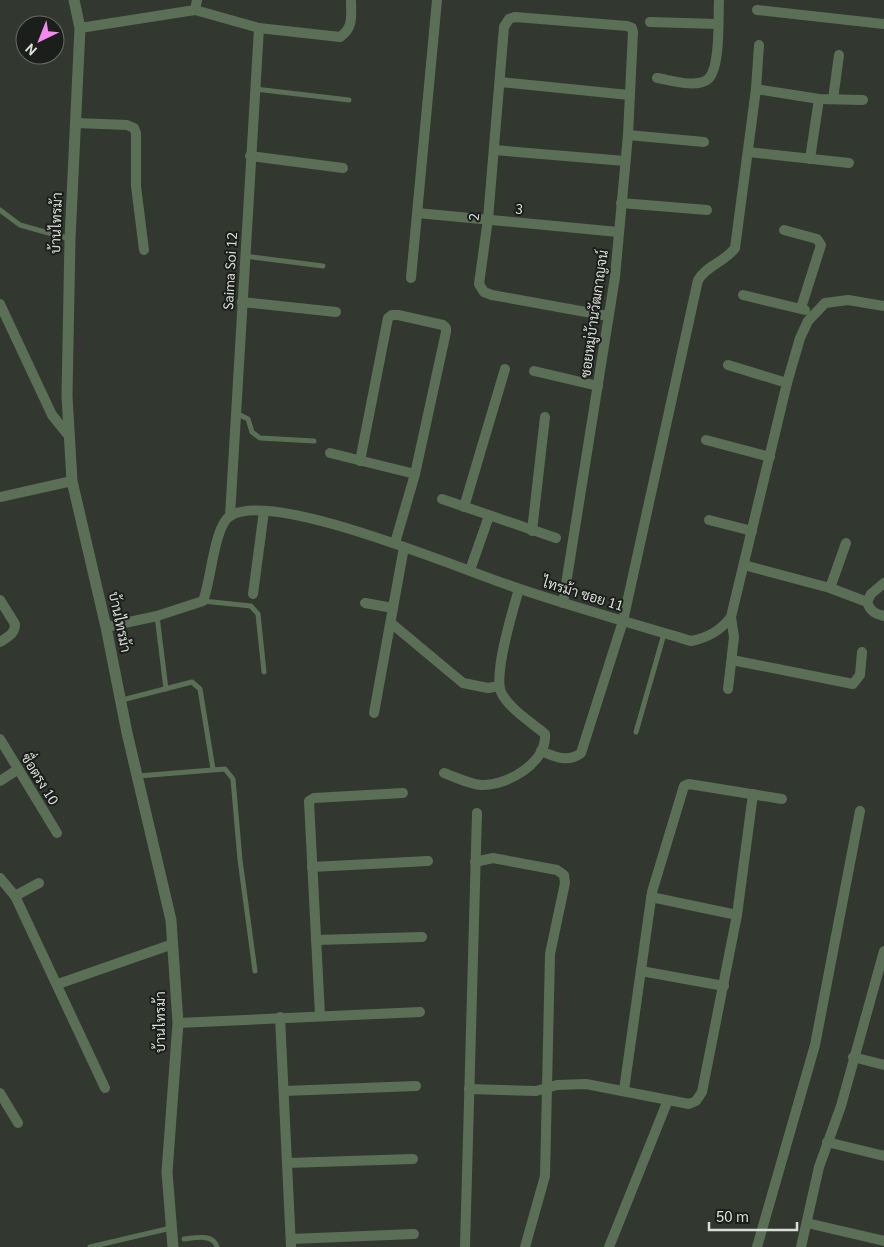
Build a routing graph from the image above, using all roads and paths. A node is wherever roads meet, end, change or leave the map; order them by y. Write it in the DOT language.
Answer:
graph roads {
  1 [pos="74,0"];
  2 [pos="351,0"];
  3 [pos="437,0"];
  4 [pos="719,0"];
  5 [pos="196,5"];
  6 [pos="757,10"];
  7 [pos="509,19"];
  8 [pos="650,22"];
  9 [pos="718,24"];
  10 [pos="884,24"];
  11 [pos="80,28"];
  12 [pos="259,28"];
  13 [pos="759,45"];
  14 [pos="839,55"];
  15 [pos="657,78"];
  16 [pos="500,82"];
  17 [pos="254,89"];
  18 [pos="756,89"];
  19 [pos="629,95"];
  20 [pos="819,99"];
  21 [pos="833,99"];
  22 [pos="349,100"];
  23 [pos="863,100"];
  24 [pos="76,123"];
  25 [pos="628,135"];
  26 [pos="704,142"];
  27 [pos="494,150"];
  28 [pos="748,152"];
  29 [pos="250,156"];
  30 [pos="810,159"];
  31 [pos="625,160"];
  32 [pos="849,163"];
  33 [pos="343,168"];
  34 [pos="621,203"];
  35 [pos="0,210"];
  36 [pos="707,210"];
  37 [pos="417,213"];
  38 [pos="6,217"];
  39 [pos="488,219"];
  40 [pos="0,220"];
  41 [pos="784,230"];
  42 [pos="618,232"];
  43 [pos="70,239"];
  44 [pos="144,250"];
  45 [pos="245,256"];
  46 [pos="322,266"];
  47 [pos="410,278"];
  48 [pos="743,295"];
  49 [pos="242,302"];
  50 [pos="0,304"];
  51 [pos="884,306"];
  52 [pos="801,308"];
  53 [pos="336,312"];
  54 [pos="814,314"];
  55 [pos="608,316"];
  56 [pos="728,365"];
  57 [pos="505,369"];
  58 [pos="534,371"];
  59 [pos="787,382"];
  60 [pos="598,386"];
  61 [pos="236,413"];
  62 [pos="545,417"];
  63 [pos="69,436"];
  64 [pos="706,440"];
  65 [pos="314,441"];
  66 [pos="330,453"];
  67 [pos="770,457"];
  68 [pos="360,461"];
  69 [pos="415,474"];
  70 [pos="72,481"];
  71 [pos="0,497"];
  72 [pos="442,499"];
  73 [pos="464,507"];
  74 [pos="264,511"];
  75 [pos="230,516"];
  76 [pos="489,516"];
  77 [pos="709,520"];
  78 [pos="532,531"];
  79 [pos="752,531"];
  80 [pos="556,538"];
  81 [pos="846,543"];
  82 [pos="400,545"];
  83 [pos="744,565"];
  84 [pos="470,570"];
  85 [pos="884,583"];
  86 [pos="830,588"];
  87 [pos="519,589"];
  88 [pos="253,594"];
  89 [pos="0,600"];
  90 [pos="203,601"];
  91 [pos="365,602"];
  92 [pos="867,602"];
  93 [pos="563,603"];
  94 [pos="393,608"];
  95 [pos="157,616"];
  96 [pos="884,616"];
  97 [pos="731,617"];
  98 [pos="391,622"];
  99 [pos="624,622"];
  100 [pos="106,627"];
  101 [pos="664,633"];
  102 [pos="0,642"];
  103 [pos="862,652"];
  104 [pos="732,660"];
  105 [pos="264,672"];
  106 [pos="499,686"];
  107 [pos="728,688"];
  108 [pos="166,689"];
  109 [pos="122,700"];
  110 [pos="374,713"];
  111 [pos="636,732"];
  112 [pos="0,739"];
  113 [pos="541,751"];
  114 [pos="18,770"];
  115 [pos="213,770"];
  116 [pos="444,772"];
  117 [pos="137,776"];
  118 [pos="0,782"];
  119 [pos="403,792"];
  120 [pos="754,794"];
  121 [pos="782,799"];
  122 [pos="860,811"];
  123 [pos="477,813"];
  124 [pos="58,833"];
  125 [pos="428,861"];
  126 [pos="475,862"];
  127 [pos="312,867"];
  128 [pos="0,878"];
  129 [pos="39,883"];
  130 [pos="15,896"];
  131 [pos="651,897"];
  132 [pos="736,915"];
  133 [pos="422,937"];
  134 [pos="316,940"];
  135 [pos="173,944"];
  136 [pos="884,951"];
  137 [pos="641,971"];
  138 [pos="255,972"];
  139 [pos="881,978"];
  140 [pos="58,984"];
  141 [pos="724,986"];
  142 [pos="420,1012"];
  143 [pos="320,1015"];
  144 [pos="280,1017"];
  145 [pos="178,1023"];
  146 [pos="853,1057"];
  147 [pos="884,1065"];
  148 [pos="416,1086"];
  149 [pos="548,1087"];
  150 [pos="106,1088"];
  151 [pos="469,1089"];
  152 [pos="624,1090"];
  153 [pos="284,1091"];
  154 [pos="0,1093"];
  155 [pos="668,1100"];
  156 [pos="18,1124"];
  157 [pos="827,1142"];
  158 [pos="884,1156"];
  159 [pos="413,1159"];
  160 [pos="288,1163"];
  161 [pos="807,1223"];
  162 [pos="172,1228"];
  163 [pos="414,1234"];
  164 [pos="184,1239"];
  165 [pos="884,1241"];
  166 [pos="291,1243"];
  167 [pos="90,1247"];
  168 [pos="173,1247"];
  169 [pos="217,1247"];
  170 [pos="465,1247"];
  171 [pos="525,1247"];
  172 [pos="609,1247"];
  173 [pos="757,1247"];
  174 [pos="801,1247"];
  1 -- 11 [label="street, บ้านไทรม้า"];
  2 -- 12 [label="street"];
  3 -- 37 [label="street"];
  4 -- 9 [label="street"];
  5 -- 11 [label="street"];
  5 -- 12 [label="street"];
  6 -- 10 [label="street"];
  7 -- 16 [label="street, 2"];
  7 -- 19 [label="street, ซอยหมู่บ้านวัฒกาญจน์"];
  8 -- 9 [label="street"];
  9 -- 15 [label="street"];
  11 -- 24 [label="street, บ้านไทรม้า"];
  12 -- 17 [label="street, Saima Soi 12"];
  13 -- 18 [label="street"];
  14 -- 21 [label="street"];
  16 -- 19 [label="street"];
  16 -- 27 [label="street, 2"];
  17 -- 22 [label="lane"];
  17 -- 29 [label="street, Saima Soi 12"];
  18 -- 20 [label="street"];
  18 -- 28 [label="street"];
  19 -- 25 [label="street, ซอยหมู่บ้านวัฒกาญจน์"];
  20 -- 21 [label="street"];
  20 -- 30 [label="street"];
  21 -- 23 [label="street"];
  24 -- 43 [label="street, บ้านไทรม้า"];
  24 -- 44 [label="street"];
  25 -- 26 [label="street"];
  25 -- 31 [label="street, ซอยหมู่บ้านวัฒกาญจน์"];
  27 -- 31 [label="street"];
  27 -- 39 [label="street, 2"];
  28 -- 30 [label="street"];
  28 -- 99 [label="street"];
  29 -- 33 [label="street"];
  29 -- 45 [label="street, Saima Soi 12"];
  30 -- 32 [label="street"];
  31 -- 34 [label="street, ซอยหมู่บ้านวัฒกาญจน์"];
  34 -- 36 [label="street"];
  34 -- 42 [label="street, ซอยหมู่บ้านวัฒกาญจน์"];
  35 -- 38 [label="lane"];
  37 -- 39 [label="street, 3"];
  37 -- 47 [label="street"];
  38 -- 40 [label="lane"];
  38 -- 43 [label="lane"];
  39 -- 42 [label="street, 3"];
  39 -- 55 [label="street, 2"];
  41 -- 52 [label="street"];
  42 -- 55 [label="street, ซอยหมู่บ้านวัฒกาญจน์"];
  43 -- 63 [label="street, บ้านไทรม้า"];
  45 -- 46 [label="lane"];
  45 -- 49 [label="street, Saima Soi 12"];
  48 -- 52 [label="street"];
  49 -- 53 [label="street"];
  49 -- 61 [label="street, Saima Soi 12"];
  50 -- 63 [label="street"];
  51 -- 54 [label="street"];
  52 -- 54 [label="street"];
  54 -- 59 [label="street"];
  55 -- 60 [label="street, ซอยหมู่บ้านวัฒกาญจน์"];
  56 -- 59 [label="street"];
  57 -- 73 [label="street"];
  58 -- 60 [label="street"];
  59 -- 67 [label="street"];
  60 -- 93 [label="street, ซอยหมู่บ้านวัฒกาญจน์"];
  61 -- 65 [label="lane"];
  61 -- 75 [label="street, Saima Soi 12"];
  62 -- 78 [label="street"];
  63 -- 70 [label="street, บ้านไทรม้า"];
  64 -- 67 [label="street"];
  66 -- 68 [label="street"];
  67 -- 79 [label="street"];
  68 -- 69 [label="street"];
  68 -- 69 [label="street"];
  69 -- 82 [label="street"];
  70 -- 71 [label="street"];
  70 -- 100 [label="street, บ้านไทรม้า"];
  72 -- 73 [label="street"];
  73 -- 76 [label="street"];
  74 -- 75 [label="street, ไทรม้า ซอย 11"];
  74 -- 82 [label="street, ไทรม้า ซอย 11"];
  74 -- 88 [label="street"];
  75 -- 90 [label="street"];
  76 -- 78 [label="street"];
  76 -- 84 [label="street"];
  77 -- 79 [label="street"];
  78 -- 80 [label="street"];
  79 -- 83 [label="street"];
  81 -- 86 [label="street"];
  82 -- 84 [label="street, ไทรม้า ซอย 11"];
  82 -- 94 [label="street"];
  83 -- 86 [label="street"];
  83 -- 97 [label="street"];
  84 -- 87 [label="street, ไทรม้า ซอย 11"];
  85 -- 92 [label="street"];
  86 -- 92 [label="street"];
  87 -- 93 [label="street, ไทรม้า ซอย 11"];
  87 -- 106 [label="street"];
  89 -- 102 [label="street"];
  90 -- 95 [label="street"];
  90 -- 105 [label="lane"];
  91 -- 94 [label="street"];
  92 -- 96 [label="street"];
  93 -- 99 [label="street, ไทรม้า ซอย 11"];
  94 -- 98 [label="street"];
  95 -- 100 [label="street"];
  95 -- 108 [label="lane"];
  97 -- 101 [label="street, ไทรม้า ซอย 11"];
  97 -- 104 [label="street"];
  98 -- 106 [label="street"];
  98 -- 110 [label="street"];
  99 -- 101 [label="street, ไทรม้า ซอย 11"];
  99 -- 113 [label="street"];
  100 -- 109 [label="street, บ้านไทรม้า"];
  101 -- 111 [label="lane"];
  103 -- 104 [label="street"];
  104 -- 107 [label="street"];
  106 -- 113 [label="street"];
  108 -- 109 [label="lane"];
  108 -- 115 [label="lane"];
  109 -- 117 [label="street, บ้านไทรม้า"];
  112 -- 114 [label="street, ซื่อตรง 10"];
  113 -- 116 [label="street"];
  114 -- 118 [label="street"];
  114 -- 124 [label="street, ซื่อตรง 10"];
  115 -- 117 [label="lane"];
  115 -- 138 [label="lane"];
  117 -- 135 [label="street, บ้านไทรม้า"];
  119 -- 127 [label="street"];
  120 -- 121 [label="street"];
  120 -- 131 [label="street"];
  120 -- 132 [label="street"];
  122 -- 173 [label="street"];
  123 -- 126 [label="street"];
  125 -- 127 [label="street"];
  126 -- 149 [label="street"];
  126 -- 151 [label="street"];
  127 -- 134 [label="street"];
  128 -- 130 [label="street"];
  129 -- 130 [label="street"];
  130 -- 140 [label="street"];
  131 -- 132 [label="street"];
  131 -- 137 [label="street"];
  132 -- 141 [label="street"];
  133 -- 134 [label="street"];
  134 -- 143 [label="street"];
  135 -- 140 [label="street"];
  135 -- 145 [label="street, บ้านไทรม้า"];
  136 -- 139 [label="street"];
  137 -- 141 [label="street"];
  137 -- 152 [label="street"];
  139 -- 146 [label="street"];
  140 -- 150 [label="street"];
  141 -- 155 [label="street"];
  142 -- 143 [label="street"];
  143 -- 144 [label="street"];
  144 -- 145 [label="street"];
  144 -- 153 [label="street"];
  145 -- 162 [label="street, บ้านไทรม้า"];
  146 -- 147 [label="street"];
  146 -- 157 [label="street"];
  148 -- 153 [label="street"];
  149 -- 151 [label="street"];
  149 -- 152 [label="street"];
  149 -- 171 [label="street"];
  151 -- 170 [label="street"];
  152 -- 155 [label="street"];
  153 -- 160 [label="street"];
  154 -- 156 [label="street"];
  155 -- 172 [label="street"];
  157 -- 158 [label="street"];
  157 -- 161 [label="street"];
  159 -- 160 [label="street"];
  160 -- 166 [label="street"];
  161 -- 165 [label="street"];
  161 -- 174 [label="street"];
  162 -- 167 [label="lane"];
  162 -- 168 [label="street, บ้านไทรม้า"];
  163 -- 166 [label="street"];
  164 -- 169 [label="lane"];
}
